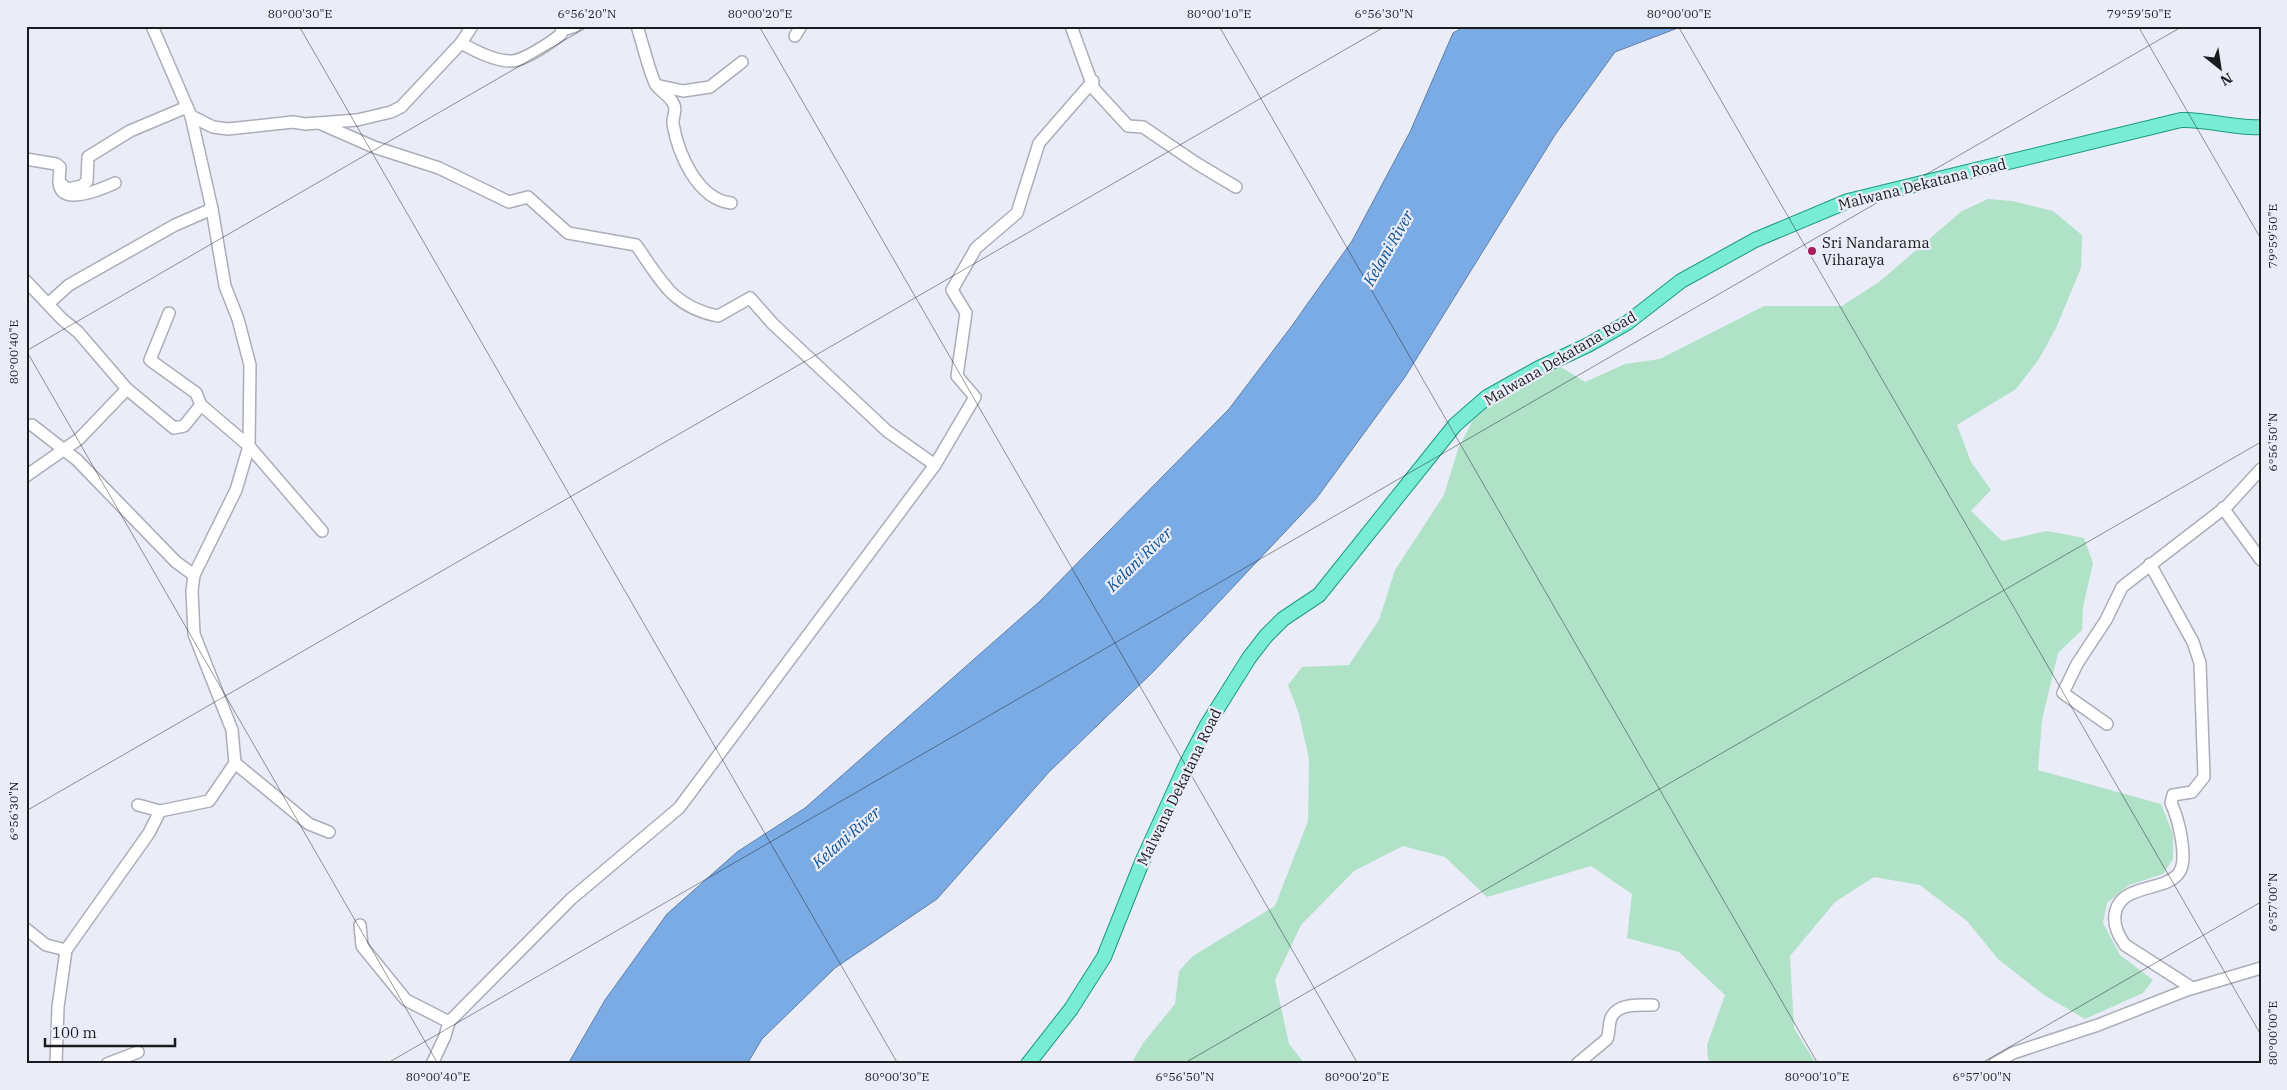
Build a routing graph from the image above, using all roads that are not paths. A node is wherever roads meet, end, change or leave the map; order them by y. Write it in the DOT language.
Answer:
graph roads {
  1 [pos="152,26"];
  2 [pos="472,26"];
  3 [pos="576,26"];
  4 [pos="637,26"];
  5 [pos="1071,26"];
  6 [pos="562,28"];
  7 [pos="461,43"];
  8 [pos="742,62"];
  9 [pos="1093,81"];
  10 [pos="656,85"];
  11 [pos="189,112"];
  12 [pos="319,123"];
  13 [pos="2261,127"];
  14 [pos="26,159"];
  15 [pos="59,182"];
  16 [pos="115,183"];
  17 [pos="1236,187"];
  18 [pos="731,203"];
  19 [pos="212,209"];
  20 [pos="26,281"];
  21 [pos="49,303"];
  22 [pos="169,313"];
  23 [pos="126,388"];
  24 [pos="201,405"];
  25 [pos="32,425"];
  26 [pos="249,446"];
  27 [pos="65,450"];
  28 [pos="935,465"];
  29 [pos="2261,470"];
  30 [pos="26,476"];
  31 [pos="2223,508"];
  32 [pos="322,531"];
  33 [pos="2261,560"];
  34 [pos="2150,564"];
  35 [pos="194,575"];
  36 [pos="2107,724"];
  37 [pos="235,763"];
  38 [pos="138,804"];
  39 [pos="160,811"];
  40 [pos="329,832"];
  41 [pos="360,925"];
  42 [pos="26,929"];
  43 [pos="66,950"];
  44 [pos="2261,968"];
  45 [pos="2192,988"];
  46 [pos="1653,1005"];
  47 [pos="449,1022"];
  48 [pos="138,1052"];
  49 [pos="56,1064"];
  50 [pos="107,1064"];
  51 [pos="432,1064"];
  52 [pos="1028,1064"];
  53 [pos="1577,1064"];
  54 [pos="1994,1064"];
  1 -- 11 [label="street"];
  2 -- 7 [label="street"];
  3 -- 6 [label="street"];
  4 -- 10 [label="street"];
  5 -- 9 [label="street"];
  6 -- 7 [label="street"];
  7 -- 12 [label="street"];
  8 -- 10 [label="street"];
  9 -- 17 [label="street"];
  9 -- 28 [label="street"];
  10 -- 18 [label="street"];
  11 -- 12 [label="street"];
  11 -- 15 [label="street"];
  11 -- 19 [label="street"];
  12 -- 28 [label="street"];
  13 -- 52 [label="main road, Malwana Dekatana Road"];
  14 -- 15 [label="street"];
  15 -- 16 [label="street"];
  19 -- 21 [label="street"];
  19 -- 26 [label="street"];
  20 -- 21 [label="street"];
  21 -- 23 [label="street"];
  22 -- 24 [label="street"];
  23 -- 24 [label="street"];
  23 -- 27 [label="street"];
  24 -- 26 [label="street"];
  25 -- 27 [label="street"];
  26 -- 32 [label="street"];
  26 -- 35 [label="street"];
  27 -- 30 [label="street"];
  27 -- 35 [label="street"];
  28 -- 47 [label="street"];
  29 -- 31 [label="street"];
  31 -- 33 [label="street"];
  31 -- 34 [label="street"];
  34 -- 36 [label="street"];
  34 -- 45 [label="street"];
  35 -- 37 [label="street"];
  37 -- 39 [label="street"];
  37 -- 40 [label="street"];
  38 -- 39 [label="street"];
  39 -- 43 [label="street"];
  41 -- 47 [label="street"];
  42 -- 43 [label="street"];
  43 -- 49 [label="street"];
  44 -- 45 [label="street"];
  45 -- 54 [label="street"];
  46 -- 53 [label="street"];
  47 -- 51 [label="street"];
  48 -- 50 [label="street"];
}
